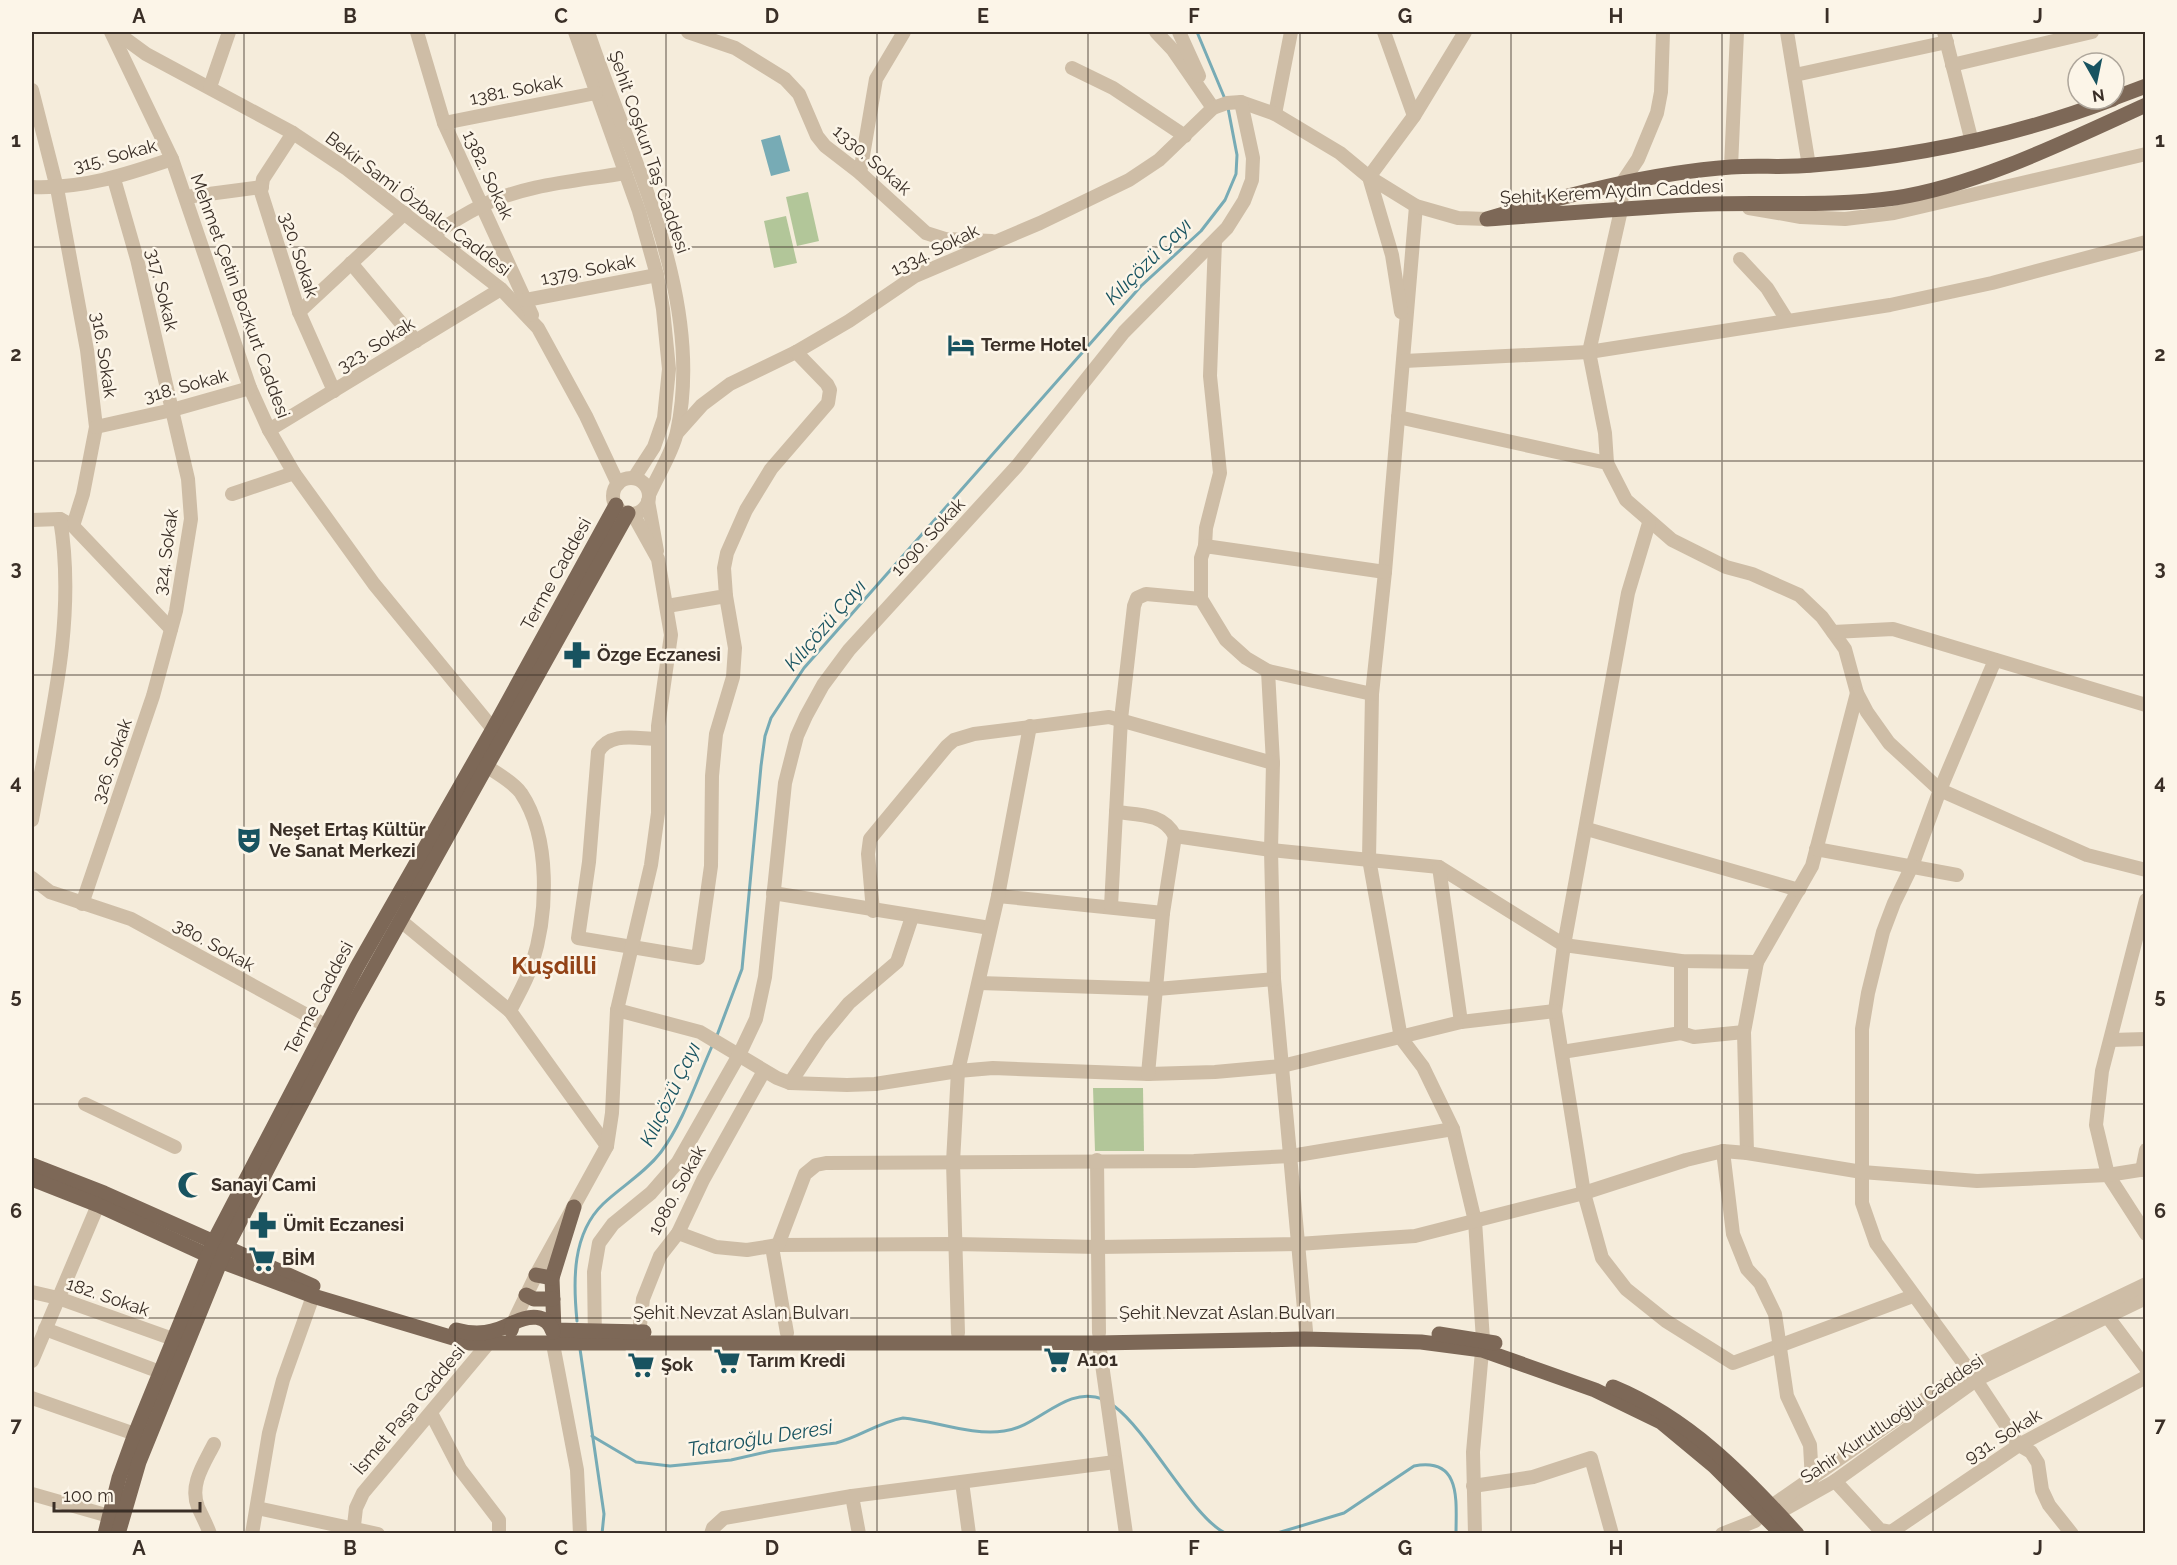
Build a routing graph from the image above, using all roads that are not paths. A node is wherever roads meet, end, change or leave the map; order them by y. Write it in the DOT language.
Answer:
graph roads {
  1 [pos="111,32"];
  2 [pos="116,32"];
  3 [pos="229,32"];
  4 [pos="417,32"];
  5 [pos="575,32"];
  6 [pos="588,32"];
  7 [pos="688,32"];
  8 [pos="904,32"];
  9 [pos="1156,32"];
  10 [pos="1179,32"];
  11 [pos="1292,32"];
  12 [pos="1384,32"];
  13 [pos="1465,32"];
  14 [pos="1662,32"];
  15 [pos="1737,32"];
  16 [pos="1788,32"];
  17 [pos="2092,32"];
  18 [pos="707,34"];
  19 [pos="1946,37"];
  20 [pos="1952,66"];
  21 [pos="1071,68"];
  22 [pos="1795,75"];
  23 [pos="2145,86"];
  24 [pos="210,87"];
  25 [pos="32,90"];
  26 [pos="596,93"];
  27 [pos="2126,94"];
  28 [pos="1240,102"];
  29 [pos="2145,105"];
  30 [pos="1213,108"];
  31 [pos="2074,111"];
  32 [pos="1275,114"];
  33 [pos="1414,116"];
  34 [pos="444,123"];
  35 [pos="294,133"];
  36 [pos="1185,136"];
  37 [pos="1972,142"];
  38 [pos="2145,154"];
  39 [pos="172,159"];
  40 [pos="1809,166"];
  41 [pos="1731,167"];
  42 [pos="625,173"];
  43 [pos="860,173"];
  44 [pos="1370,177"];
  45 [pos="114,179"];
  46 [pos="1622,183"];
  47 [pos="32,187"];
  48 [pos="262,187"];
  49 [pos="57,188"];
  50 [pos="186,196"];
  51 [pos="1726,204"];
  52 [pos="482,205"];
  53 [pos="1416,206"];
  54 [pos="1621,210"];
  55 [pos="405,213"];
  56 [pos="1487,219"];
  57 [pos="434,234"];
  58 [pos="996,241"];
  59 [pos="1215,242"];
  60 [pos="2145,242"];
  61 [pos="1740,260"];
  62 [pos="351,263"];
  63 [pos="657,275"];
  64 [pos="501,289"];
  65 [pos="526,300"];
  66 [pos="299,312"];
  67 [pos="1787,320"];
  68 [pos="538,328"];
  69 [pos="1404,333"];
  70 [pos="416,341"];
  71 [pos="796,352"];
  72 [pos="1589,352"];
  73 [pos="1404,362"];
  74 [pos="250,388"];
  75 [pos="334,391"];
  76 [pos="172,410"];
  77 [pos="1398,417"];
  78 [pos="96,427"];
  79 [pos="269,430"];
  80 [pos="677,433"];
  81 [pos="1607,463"];
  82 [pos="294,473"];
  83 [pos="634,478"];
  84 [pos="618,484"];
  85 [pos="232,494"];
  86 [pos="649,498"];
  87 [pos="626,510"];
  88 [pos="32,519"];
  89 [pos="60,519"];
  90 [pos="1649,523"];
  91 [pos="73,526"];
  92 [pos="1205,546"];
  93 [pos="658,559"];
  94 [pos="1385,572"];
  95 [pos="726,596"];
  96 [pos="1201,599"];
  97 [pos="667,606"];
  98 [pos="171,629"];
  99 [pos="1833,632"];
  100 [pos="1995,660"];
  101 [pos="1268,671"];
  102 [pos="1857,693"];
  103 [pos="1372,694"];
  104 [pos="2145,705"];
  105 [pos="1121,719"];
  106 [pos="1030,726"];
  107 [pos="493,729"];
  108 [pos="658,739"];
  109 [pos="1273,762"];
  110 [pos="488,767"];
  111 [pos="1940,790"];
  112 [pos="1116,812"];
  113 [pos="32,820"];
  114 [pos="1587,830"];
  115 [pos="1175,836"];
  116 [pos="1816,849"];
  117 [pos="1271,850"];
  118 [pos="1369,859"];
  119 [pos="1912,866"];
  120 [pos="1439,867"];
  121 [pos="2145,870"];
  122 [pos="1957,875"];
  123 [pos="32,879"];
  124 [pos="1799,890"];
  125 [pos="773,893"];
  126 [pos="998,896"];
  127 [pos="2145,900"];
  128 [pos="82,904"];
  129 [pos="1111,906"];
  130 [pos="873,911"];
  131 [pos="1163,913"];
  132 [pos="912,917"];
  133 [pos="401,921"];
  134 [pos="990,928"];
  135 [pos="1564,945"];
  136 [pos="632,948"];
  137 [pos="1681,961"];
  138 [pos="1757,962"];
  139 [pos="1274,979"];
  140 [pos="979,983"];
  141 [pos="1157,989"];
  142 [pos="617,1010"];
  143 [pos="510,1011"];
  144 [pos="1555,1011"];
  145 [pos="1461,1022"];
  146 [pos="325,1025"];
  147 [pos="1744,1032"];
  148 [pos="1681,1033"];
  149 [pos="1401,1038"];
  150 [pos="2145,1039"];
  151 [pos="2110,1040"];
  152 [pos="1562,1052"];
  153 [pos="739,1055"];
  154 [pos="1282,1066"];
  155 [pos="764,1071"];
  156 [pos="958,1071"];
  157 [pos="1148,1074"];
  158 [pos="790,1083"];
  159 [pos="85,1104"];
  160 [pos="1453,1129"];
  161 [pos="607,1146"];
  162 [pos="175,1147"];
  163 [pos="2145,1150"];
  164 [pos="1723,1151"];
  165 [pos="1747,1153"];
  166 [pos="1290,1155"];
  167 [pos="1097,1160"];
  168 [pos="953,1161"];
  169 [pos="32,1165"];
  170 [pos="2144,1170"];
  171 [pos="1862,1172"];
  172 [pos="2108,1175"];
  173 [pos="32,1179"];
  174 [pos="1584,1193"];
  175 [pos="98,1205"];
  176 [pos="574,1207"];
  177 [pos="1475,1221"];
  178 [pos="678,1233"];
  179 [pos="2145,1234"];
  180 [pos="955,1244"];
  181 [pos="1298,1244"];
  182 [pos="775,1246"];
  183 [pos="1098,1247"];
  184 [pos="216,1252"];
  185 [pos="536,1275"];
  186 [pos="552,1278"];
  187 [pos="2145,1284"];
  188 [pos="32,1292"];
  189 [pos="526,1295"];
  190 [pos="313,1296"];
  191 [pos="1913,1296"];
  192 [pos="58,1298"];
  193 [pos="2145,1298"];
  194 [pos="553,1299"];
  195 [pos="2108,1316"];
  196 [pos="513,1323"];
  197 [pos="45,1329"];
  198 [pos="1306,1331"];
  199 [pos="787,1333"];
  200 [pos="958,1333"];
  201 [pos="558,1337"];
  202 [pos="594,1337"];
  203 [pos="638,1337"];
  204 [pos="1099,1338"];
  205 [pos="173,1339"];
  206 [pos="508,1343"];
  207 [pos="487,1345"];
  208 [pos="1482,1345"];
  209 [pos="1780,1345"];
  210 [pos="32,1361"];
  211 [pos="2145,1368"];
  212 [pos="160,1372"];
  213 [pos="1972,1375"];
  214 [pos="2145,1377"];
  215 [pos="32,1398"];
  216 [pos="431,1413"];
  217 [pos="135,1434"];
  218 [pos="214,1444"];
  219 [pos="2019,1445"];
  220 [pos="1115,1462"];
  221 [pos="1812,1480"];
  222 [pos="1835,1481"];
  223 [pos="962,1482"];
  224 [pos="1473,1486"];
  225 [pos="32,1494"];
  226 [pos="852,1496"];
  227 [pos="256,1509"];
  228 [pos="1767,1514"];
  229 [pos="109,1516"];
  230 [pos="353,1531"];
  231 [pos="105,1533"];
  232 [pos="118,1533"];
  233 [pos="210,1533"];
  234 [pos="252,1533"];
  235 [pos="378,1533"];
  236 [pos="499,1533"];
  237 [pos="580,1533"];
  238 [pos="711,1533"];
  239 [pos="859,1533"];
  240 [pos="969,1533"];
  241 [pos="1126,1533"];
  242 [pos="1475,1533"];
  243 [pos="1612,1533"];
  244 [pos="1722,1533"];
  245 [pos="1782,1533"];
  246 [pos="1797,1533"];
  247 [pos="1884,1533"];
  248 [pos="2072,1533"];
  1 -- 39 [label="street, Mehmet Çetin Bozkurt Caddesi"];
  2 -- 24 [label="street, Bekir Sami Özbalcı Caddesi"];
  3 -- 24 [label="street"];
  4 -- 34 [label="street, 1382. Sokak"];
  5 -- 26 [label="street, Şehit Coşkun Taş Caddesi"];
  6 -- 80 [label="street, Şehit Coşkun Taş Caddesi"];
  7 -- 18 [label="street, 1330. Sokak"];
  8 -- 43 [label="street"];
  9 -- 30 [label="street"];
  10 -- 30 [label="street"];
  11 -- 32 [label="street"];
  12 -- 33 [label="street"];
  13 -- 33 [label="street"];
  14 -- 46 [label="street"];
  15 -- 41 [label="street"];
  16 -- 22 [label="street"];
  17 -- 20 [label="street"];
  18 -- 43 [label="street, 1330. Sokak"];
  19 -- 20 [label="street"];
  19 -- 22 [label="street"];
  20 -- 37 [label="street"];
  21 -- 36 [label="street"];
  22 -- 40 [label="street"];
  23 -- 27 [label="main road, Şehit Kerem Aydın Caddesi"];
  24 -- 35 [label="street, Bekir Sami Özbalcı Caddesi"];
  25 -- 49 [label="street, 316. Sokak"];
  26 -- 34 [label="street, 1381. Sokak"];
  26 -- 42 [label="street, Şehit Coşkun Taş Caddesi"];
  28 -- 30 [label="street"];
  28 -- 32 [label="street"];
  28 -- 59 [label="street, 1090. Sokak"];
  29 -- 51 [label="main road, Şehit Kerem Aydın Caddesi"];
  30 -- 36 [label="street, 1334. Sokak"];
  31 -- 37 [label="main road, Şehit Kerem Aydın Caddesi"];
  32 -- 44 [label="street"];
  33 -- 44 [label="street"];
  34 -- 52 [label="street, 1382. Sokak"];
  35 -- 48 [label="street"];
  35 -- 55 [label="street, Bekir Sami Özbalcı Caddesi"];
  36 -- 58 [label="street, 1334. Sokak"];
  37 -- 40 [label="main road, Şehit Kerem Aydın Caddesi"];
  38 -- 51 [label="street"];
  39 -- 45 [label="street, 315. Sokak"];
  39 -- 50 [label="street, Mehmet Çetin Bozkurt Caddesi"];
  40 -- 41 [label="main road, Şehit Kerem Aydın Caddesi"];
  41 -- 46 [label="main road, Şehit Kerem Aydın Caddesi"];
  42 -- 52 [label="street"];
  42 -- 63 [label="street, Şehit Coşkun Taş Caddesi"];
  43 -- 58 [label="street, 1330. Sokak"];
  44 -- 53 [label="street"];
  44 -- 69 [label="street"];
  45 -- 49 [label="street, 315. Sokak"];
  45 -- 76 [label="street, 317. Sokak"];
  46 -- 54 [label="street"];
  46 -- 56 [label="main road, Şehit Kerem Aydın Caddesi"];
  47 -- 49 [label="street, 315. Sokak"];
  48 -- 50 [label="street"];
  48 -- 66 [label="street, 320. Sokak"];
  49 -- 78 [label="street, 316. Sokak"];
  50 -- 74 [label="street, Mehmet Çetin Bozkurt Caddesi"];
  51 -- 54 [label="main road, Şehit Kerem Aydın Caddesi"];
  52 -- 57 [label="street"];
  52 -- 65 [label="street, 1382. Sokak"];
  53 -- 56 [label="street"];
  53 -- 69 [label="street"];
  54 -- 56 [label="main road, Şehit Kerem Aydın Caddesi"];
  54 -- 72 [label="street"];
  55 -- 57 [label="street, Bekir Sami Özbalcı Caddesi"];
  55 -- 62 [label="street"];
  57 -- 64 [label="street, Bekir Sami Özbalcı Caddesi"];
  58 -- 71 [label="street, 1334. Sokak"];
  59 -- 92 [label="street"];
  59 -- 125 [label="street, 1090. Sokak"];
  60 -- 67 [label="street"];
  61 -- 67 [label="street"];
  62 -- 66 [label="street"];
  62 -- 70 [label="street"];
  63 -- 65 [label="street, 1379. Sokak"];
  63 -- 83 [label="street, Şehit Coşkun Taş Caddesi"];
  64 -- 68 [label="street, Bekir Sami Özbalcı Caddesi"];
  64 -- 70 [label="street, 323. Sokak"];
  65 -- 68 [label="street, 1382. Sokak"];
  66 -- 75 [label="street, 320. Sokak"];
  67 -- 72 [label="street"];
  68 -- 84 [label="street, Bekir Sami Özbalcı Caddesi"];
  69 -- 73 [label="street"];
  70 -- 75 [label="street, 323. Sokak"];
  71 -- 80 [label="street, 1334. Sokak"];
  71 -- 95 [label="street"];
  72 -- 73 [label="street"];
  72 -- 81 [label="street"];
  73 -- 77 [label="street"];
  74 -- 76 [label="street, 318. Sokak"];
  74 -- 79 [label="street, Mehmet Çetin Bozkurt Caddesi"];
  75 -- 79 [label="street, 323. Sokak"];
  76 -- 78 [label="street, 318. Sokak"];
  76 -- 98 [label="street, 324. Sokak"];
  77 -- 81 [label="street"];
  77 -- 94 [label="street"];
  78 -- 91 [label="street, 316. Sokak"];
  79 -- 82 [label="street, Mehmet Çetin Bozkurt Caddesi"];
  80 -- 86 [label="street, Şehit Coşkun Taş Caddesi"];
  81 -- 90 [label="street"];
  82 -- 85 [label="street"];
  82 -- 107 [label="street, Mehmet Çetin Bozkurt Caddesi"];
  83 -- 84 [label="street"];
  83 -- 86 [label="street"];
  84 -- 87 [label="street"];
  86 -- 87 [label="street"];
  86 -- 93 [label="street"];
  87 -- 93 [label="street"];
  87 -- 107 [label="main road, Terme Caddesi"];
  87 -- 110 [label="main road, Terme Caddesi"];
  88 -- 89 [label="street"];
  89 -- 91 [label="street"];
  89 -- 113 [label="street"];
  90 -- 99 [label="street"];
  90 -- 114 [label="street"];
  91 -- 98 [label="street"];
  92 -- 94 [label="street"];
  92 -- 96 [label="street"];
  93 -- 97 [label="street"];
  94 -- 103 [label="street"];
  95 -- 97 [label="street"];
  95 -- 136 [label="street"];
  96 -- 101 [label="street"];
  96 -- 105 [label="street"];
  97 -- 108 [label="street"];
  98 -- 128 [label="street, 326. Sokak"];
  99 -- 100 [label="street"];
  99 -- 102 [label="street"];
  100 -- 104 [label="street"];
  100 -- 111 [label="street"];
  101 -- 103 [label="street"];
  101 -- 109 [label="street"];
  102 -- 111 [label="street"];
  102 -- 116 [label="street"];
  103 -- 118 [label="street"];
  105 -- 106 [label="street"];
  105 -- 109 [label="street"];
  105 -- 112 [label="street"];
  106 -- 126 [label="street"];
  106 -- 130 [label="street"];
  107 -- 146 [label="main road, Terme Caddesi"];
  108 -- 136 [label="street"];
  108 -- 136 [label="street"];
  109 -- 117 [label="street"];
  110 -- 133 [label="main road, Terme Caddesi"];
  110 -- 143 [label="street"];
  111 -- 119 [label="street"];
  111 -- 121 [label="street"];
  112 -- 115 [label="street"];
  112 -- 129 [label="street"];
  114 -- 124 [label="street"];
  114 -- 135 [label="street"];
  115 -- 117 [label="street"];
  115 -- 131 [label="street"];
  116 -- 119 [label="street"];
  116 -- 124 [label="street"];
  117 -- 118 [label="street"];
  117 -- 139 [label="street"];
  118 -- 120 [label="street"];
  118 -- 149 [label="street"];
  119 -- 122 [label="street"];
  119 -- 171 [label="street"];
  120 -- 135 [label="street"];
  120 -- 145 [label="street"];
  123 -- 128 [label="street, 380. Sokak"];
  124 -- 138 [label="street"];
  125 -- 130 [label="street"];
  125 -- 153 [label="street, 1090. Sokak"];
  126 -- 129 [label="street"];
  126 -- 134 [label="street"];
  127 -- 151 [label="street"];
  128 -- 146 [label="street, 380. Sokak"];
  129 -- 131 [label="street"];
  130 -- 132 [label="street"];
  131 -- 141 [label="street"];
  132 -- 134 [label="street"];
  132 -- 158 [label="street"];
  133 -- 143 [label="street"];
  133 -- 184 [label="main road, Terme Caddesi"];
  134 -- 140 [label="street"];
  135 -- 137 [label="street"];
  135 -- 144 [label="street"];
  136 -- 142 [label="street"];
  137 -- 138 [label="street"];
  137 -- 148 [label="street"];
  138 -- 147 [label="street"];
  139 -- 141 [label="street"];
  139 -- 154 [label="street"];
  140 -- 141 [label="street"];
  140 -- 156 [label="street"];
  141 -- 157 [label="street"];
  142 -- 153 [label="street"];
  142 -- 161 [label="street"];
  143 -- 161 [label="street"];
  144 -- 145 [label="street"];
  144 -- 152 [label="street"];
  145 -- 149 [label="street"];
  146 -- 184 [label="main road, Terme Caddesi"];
  147 -- 148 [label="street"];
  147 -- 165 [label="street"];
  148 -- 152 [label="street"];
  149 -- 154 [label="street"];
  149 -- 160 [label="street"];
  150 -- 151 [label="street"];
  151 -- 172 [label="street"];
  152 -- 174 [label="street"];
  153 -- 155 [label="street"];
  153 -- 202 [label="street, 1090. Sokak"];
  154 -- 157 [label="street"];
  154 -- 166 [label="street"];
  155 -- 158 [label="street"];
  155 -- 178 [label="street, 1080. Sokak"];
  156 -- 157 [label="street"];
  156 -- 158 [label="street"];
  156 -- 168 [label="street"];
  159 -- 162 [label="street"];
  160 -- 166 [label="street"];
  160 -- 177 [label="street"];
  161 -- 176 [label="street"];
  163 -- 170 [label="street"];
  164 -- 165 [label="street"];
  164 -- 174 [label="street"];
  164 -- 209 [label="street"];
  165 -- 171 [label="street"];
  166 -- 167 [label="street"];
  166 -- 181 [label="street"];
  167 -- 168 [label="street"];
  167 -- 183 [label="street"];
  168 -- 180 [label="street"];
  168 -- 182 [label="street"];
  169 -- 184 [label="main road"];
  170 -- 172 [label="street"];
  171 -- 172 [label="street"];
  171 -- 191 [label="street"];
  172 -- 179 [label="street"];
  173 -- 175 [label="main road"];
  174 -- 177 [label="street"];
  174 -- 209 [label="street"];
  175 -- 184 [label="main road"];
  175 -- 192 [label="street"];
  176 -- 185 [label="street"];
  176 -- 186 [label="main road"];
  177 -- 181 [label="street"];
  177 -- 208 [label="street"];
  178 -- 182 [label="street"];
  178 -- 203 [label="street, 1080. Sokak"];
  180 -- 182 [label="street"];
  180 -- 183 [label="street"];
  180 -- 200 [label="street"];
  181 -- 183 [label="street"];
  181 -- 198 [label="street"];
  182 -- 199 [label="street"];
  183 -- 204 [label="street"];
  184 -- 190 [label="main road"];
  184 -- 196 [label="main road"];
  184 -- 205 [label="main road, Terme Caddesi"];
  184 -- 232 [label="main road, Terme Caddesi"];
  185 -- 186 [label="main road"];
  185 -- 189 [label="street"];
  186 -- 194 [label="main road"];
  187 -- 213 [label="street, Sahir Kurutluoğlu Caddesi"];
  188 -- 192 [label="street, 182. Sokak"];
  189 -- 194 [label="main road"];
  189 -- 196 [label="street"];
  190 -- 207 [label="main road"];
  190 -- 227 [label="street"];
  191 -- 209 [label="street"];
  191 -- 213 [label="street"];
  192 -- 197 [label="street"];
  192 -- 205 [label="street, 182. Sokak"];
  193 -- 195 [label="street, Sahir Kurutluoğlu Caddesi"];
  194 -- 201 [label="main road"];
  195 -- 211 [label="street"];
  195 -- 213 [label="street, Sahir Kurutluoğlu Caddesi"];
  196 -- 201 [label="main road"];
  196 -- 206 [label="main road"];
  197 -- 210 [label="street"];
  197 -- 212 [label="street"];
  198 -- 204 [label="main road, Şehit Nevzat Aslan Bulvarı"];
  198 -- 208 [label="main road, Şehit Nevzat Aslan Bulvarı"];
  199 -- 200 [label="main road, Şehit Nevzat Aslan Bulvarı"];
  199 -- 203 [label="main road, Şehit Nevzat Aslan Bulvarı"];
  200 -- 204 [label="main road, Şehit Nevzat Aslan Bulvarı"];
  201 -- 202 [label="main road, Şehit Nevzat Aslan Bulvarı"];
  201 -- 206 [label="main road"];
  201 -- 237 [label="street"];
  202 -- 203 [label="main road, Şehit Nevzat Aslan Bulvarı"];
  203 -- 204 [label="main road, Şehit Nevzat Aslan Bulvarı"];
  204 -- 208 [label="main road, Şehit Nevzat Aslan Bulvarı"];
  204 -- 220 [label="street"];
  205 -- 212 [label="main road, Terme Caddesi"];
  206 -- 207 [label="main road"];
  207 -- 216 [label="street, İsmet Paşa Caddesi"];
  208 -- 224 [label="street"];
  208 -- 228 [label="main road, Şehit Nevzat Aslan Bulvarı"];
  209 -- 221 [label="street"];
  212 -- 217 [label="main road, Terme Caddesi"];
  213 -- 219 [label="street"];
  213 -- 221 [label="street, Sahir Kurutluoğlu Caddesi"];
  213 -- 222 [label="street, Sahir Kurutluoğlu Caddesi"];
  214 -- 219 [label="street, 931. Sokak"];
  215 -- 217 [label="street"];
  216 -- 230 [label="street, İsmet Paşa Caddesi"];
  216 -- 236 [label="street"];
  217 -- 229 [label="main road, Terme Caddesi"];
  218 -- 233 [label="street"];
  219 -- 247 [label="street, 931. Sokak"];
  219 -- 248 [label="street"];
  220 -- 223 [label="street"];
  220 -- 241 [label="street"];
  221 -- 228 [label="street, Sahir Kurutluoğlu Caddesi"];
  222 -- 228 [label="street, Sahir Kurutluoğlu Caddesi"];
  222 -- 247 [label="street"];
  223 -- 226 [label="street"];
  223 -- 240 [label="street"];
  224 -- 242 [label="street"];
  224 -- 243 [label="street"];
  225 -- 229 [label="street"];
  226 -- 238 [label="street"];
  226 -- 239 [label="street"];
  227 -- 230 [label="street"];
  227 -- 234 [label="street"];
  228 -- 244 [label="street"];
  228 -- 245 [label="main road, Şehit Nevzat Aslan Bulvarı"];
  228 -- 246 [label="main road, Şehit Nevzat Aslan Bulvarı"];
  229 -- 231 [label="main road, Terme Caddesi"];
  230 -- 235 [label="street"];
}
